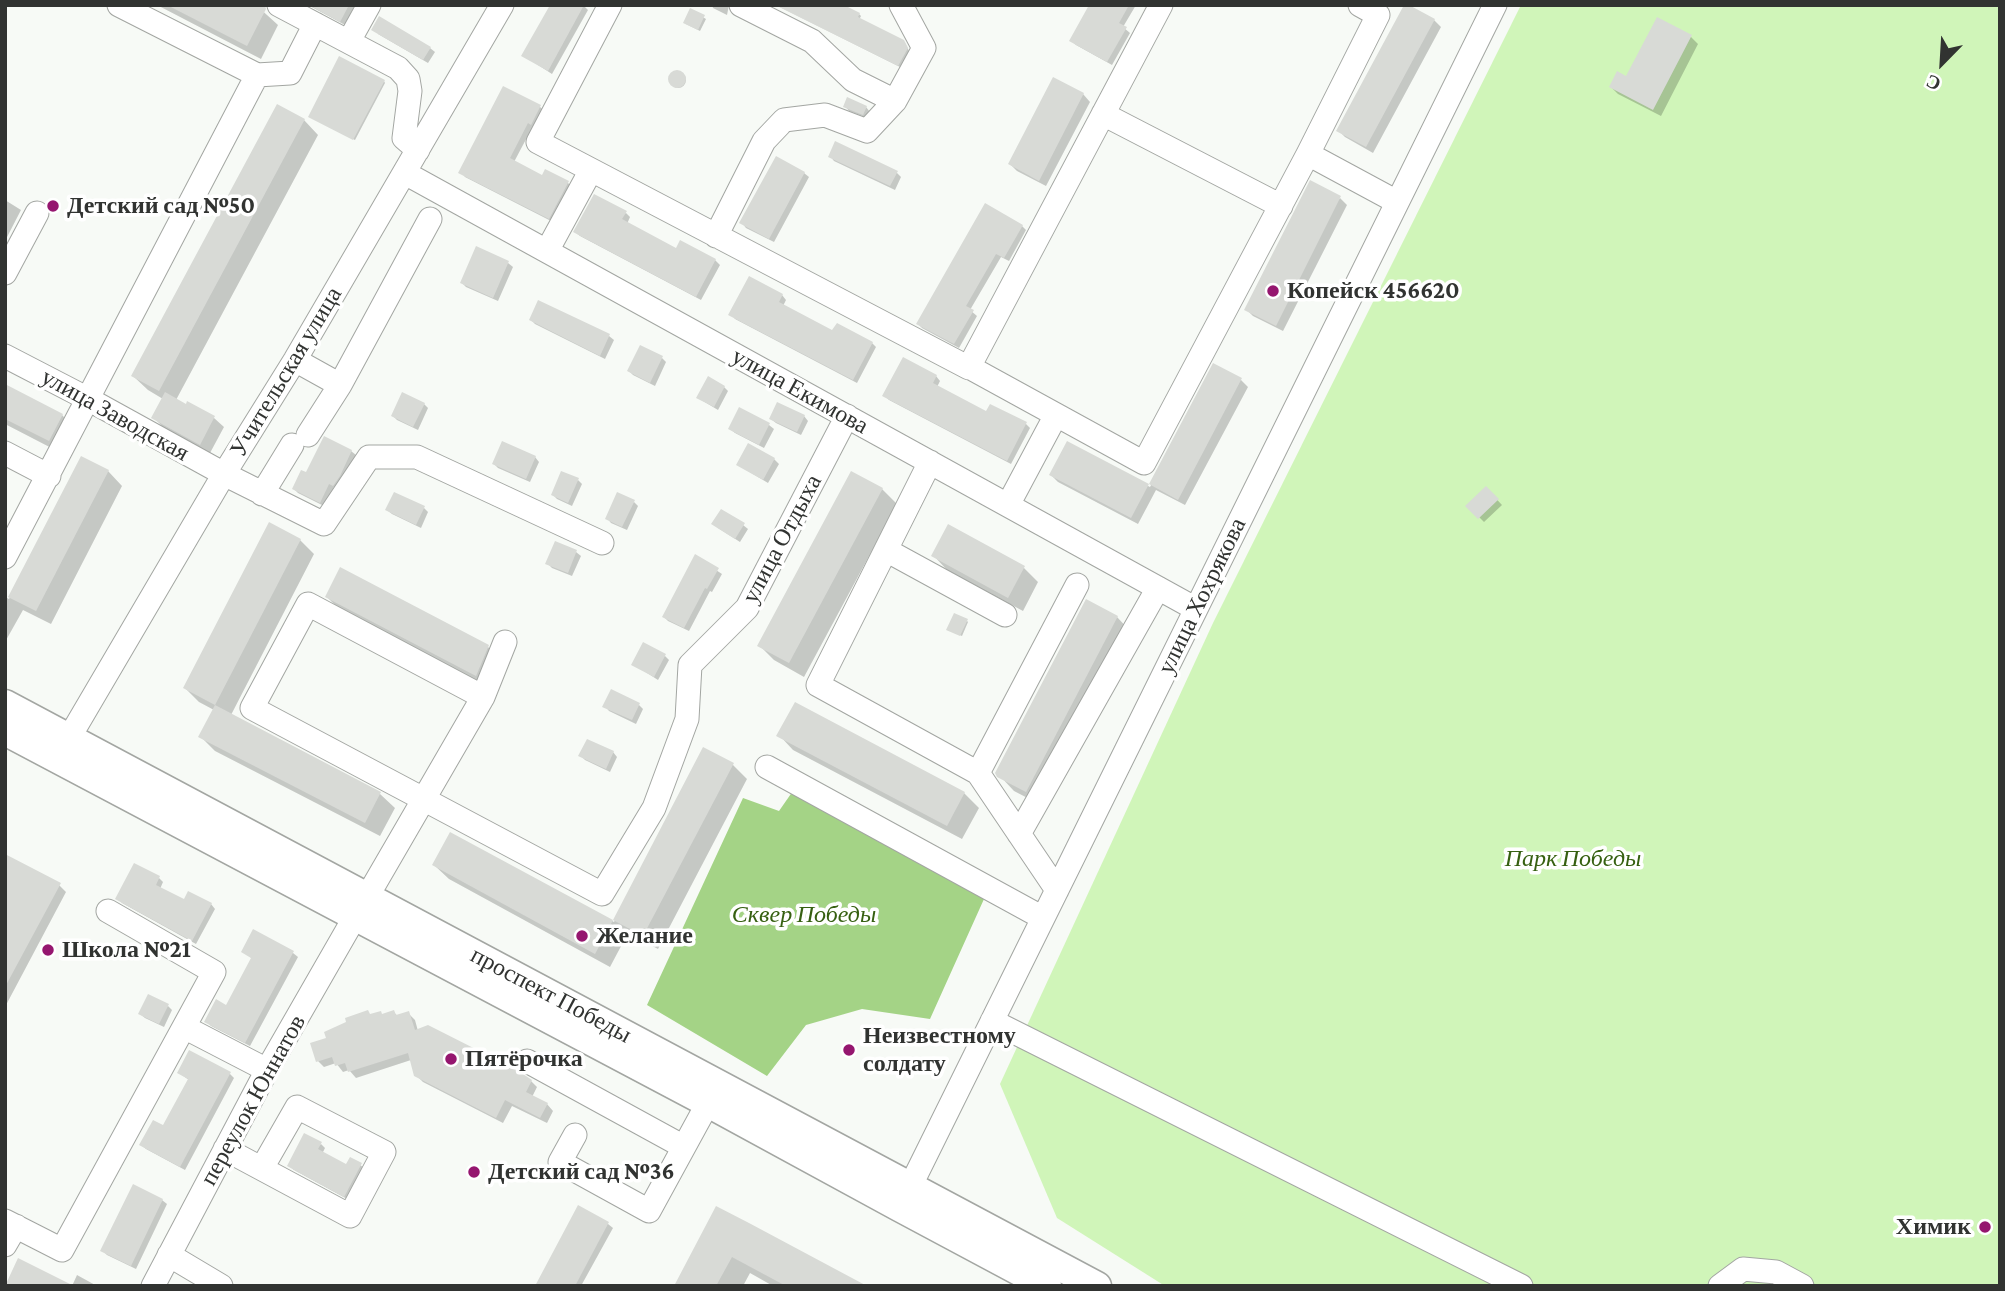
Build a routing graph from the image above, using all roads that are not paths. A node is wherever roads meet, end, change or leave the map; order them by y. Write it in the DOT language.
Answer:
graph roads {
  1 [pos="119,5"];
  2 [pos="279,5"];
  3 [pos="369,5"];
  4 [pos="502,5"];
  5 [pos="610,5"];
  6 [pos="741,5"];
  7 [pos="901,5"];
  8 [pos="1161,5"];
  9 [pos="1360,5"];
  10 [pos="1495,5"];
  11 [pos="315,24"];
  12 [pos="349,41"];
  13 [pos="257,75"];
  14 [pos="895,101"];
  15 [pos="1103,114"];
  16 [pos="418,150"];
  17 [pos="1308,154"];
  18 [pos="591,170"];
  19 [pos="405,173"];
  20 [pos="1397,202"];
  21 [pos="1281,206"];
  22 [pos="37,213"];
  23 [pos="430,219"];
  24 [pos="716,236"];
  25 [pos="547,251"];
  26 [pos="5,273"];
  27 [pos="5,356"];
  28 [pos="295,360"];
  29 [pos="969,368"];
  30 [pos="340,385"];
  31 [pos="88,399"];
  32 [pos="1056,415"];
  33 [pos="847,416"];
  34 [pos="5,453"];
  35 [pos="930,462"];
  36 [pos="223,474"];
  37 [pos="49,476"];
  38 [pos="262,495"];
  39 [pos="1008,505"];
  40 [pos="602,543"];
  41 [pos="886,550"];
  42 [pos="5,557"];
  43 [pos="1077,585"];
  44 [pos="1158,588"];
  45 [pos="1196,609"];
  46 [pos="1005,615"];
  47 [pos="505,642"];
  48 [pos="483,697"];
  49 [pos="5,704"];
  50 [pos="5,731"];
  51 [pos="63,748"];
  52 [pos="767,767"];
  53 [pos="978,773"];
  54 [pos="424,800"];
  55 [pos="1019,834"];
  56 [pos="1057,890"];
  57 [pos="361,906"];
  58 [pos="108,911"];
  59 [pos="1043,918"];
  60 [pos="992,1021"];
  61 [pos="184,1027"];
  62 [pos="527,1061"];
  63 [pos="267,1070"];
  64 [pos="708,1102"];
  65 [pos="575,1135"];
  66 [pos="684,1147"];
  67 [pos="225,1149"];
  68 [pos="262,1168"];
  69 [pos="905,1197"];
  70 [pos="9,1230"];
  71 [pos="169,1255"];
  72 [pos="153,1286"];
  73 [pos="221,1286"];
  74 [pos="1047,1286"];
  75 [pos="1097,1286"];
  76 [pos="1521,1286"];
  77 [pos="1720,1286"];
  78 [pos="1802,1286"];
  1 -- 13 [label="street"];
  2 -- 11 [label="street"];
  3 -- 12 [label="street"];
  4 -- 16 [label="street, Учительская улица"];
  5 -- 18 [label="street"];
  6 -- 14 [label="street"];
  7 -- 14 [label="street"];
  8 -- 15 [label="street"];
  9 -- 17 [label="street"];
  10 -- 20 [label="street, улица Хохрякова"];
  11 -- 12 [label="street"];
  11 -- 13 [label="street"];
  12 -- 16 [label="street"];
  13 -- 31 [label="street"];
  14 -- 24 [label="street"];
  15 -- 21 [label="street"];
  15 -- 29 [label="street"];
  16 -- 19 [label="street, Учительская улица"];
  17 -- 20 [label="street"];
  17 -- 21 [label="street"];
  18 -- 24 [label="street"];
  18 -- 25 [label="street"];
  19 -- 25 [label="street, улица Екимова"];
  19 -- 28 [label="street, Учительская улица"];
  20 -- 45 [label="street, улица Хохрякова"];
  21 -- 32 [label="street"];
  22 -- 26 [label="street"];
  23 -- 30 [label="street"];
  24 -- 29 [label="street"];
  25 -- 33 [label="street, улица Екимова"];
  27 -- 31 [label="street, улица Заводская"];
  28 -- 30 [label="street"];
  28 -- 36 [label="street, Учительская улица"];
  29 -- 32 [label="street"];
  30 -- 38 [label="street"];
  31 -- 36 [label="street, улица Заводская"];
  31 -- 37 [label="street"];
  32 -- 39 [label="street"];
  33 -- 35 [label="street, улица Екимова"];
  33 -- 54 [label="street, улица Отдыха"];
  34 -- 37 [label="street"];
  35 -- 39 [label="street, улица Екимова"];
  35 -- 41 [label="street"];
  36 -- 38 [label="street, улица Заводская"];
  36 -- 51 [label="street, Учительская улица"];
  37 -- 42 [label="street"];
  38 -- 40 [label="street, улица Заводская"];
  39 -- 44 [label="street, улица Екимова"];
  41 -- 46 [label="street"];
  41 -- 53 [label="street"];
  43 -- 53 [label="street"];
  44 -- 45 [label="street, улица Екимова"];
  44 -- 55 [label="street"];
  45 -- 56 [label="street, улица Хохрякова"];
  47 -- 48 [label="street, переулок Юннатов"];
  48 -- 54 [label="street, переулок Юннатов"];
  48 -- 54 [label="street"];
  49 -- 51 [label="main road, проспект Победы"];
  50 -- 51 [label="main road, проспект Победы"];
  51 -- 57 [label="main road, проспект Победы"];
  52 -- 59 [label="street"];
  53 -- 55 [label="street"];
  54 -- 57 [label="street, переулок Юннатов"];
  55 -- 56 [label="street"];
  56 -- 59 [label="street, улица Хохрякова"];
  57 -- 63 [label="street, переулок Юннатов"];
  57 -- 64 [label="main road, проспект Победы"];
  57 -- 69 [label="main road, проспект Победы"];
  58 -- 61 [label="street"];
  59 -- 60 [label="street, улица Хохрякова"];
  60 -- 69 [label="street, улица Хохрякова"];
  60 -- 76 [label="street"];
  61 -- 63 [label="street"];
  61 -- 70 [label="street"];
  62 -- 66 [label="street"];
  63 -- 67 [label="street, переулок Юннатов"];
  64 -- 66 [label="street"];
  64 -- 69 [label="main road, проспект Победы"];
  65 -- 66 [label="street"];
  67 -- 68 [label="street"];
  67 -- 71 [label="street, переулок Юннатов"];
  68 -- 68 [label="street"];
  69 -- 74 [label="main road, проспект Победы"];
  69 -- 75 [label="main road, проспект Победы"];
  71 -- 72 [label="street, переулок Юннатов"];
  71 -- 73 [label="street"];
  77 -- 78 [label="street"];
}
